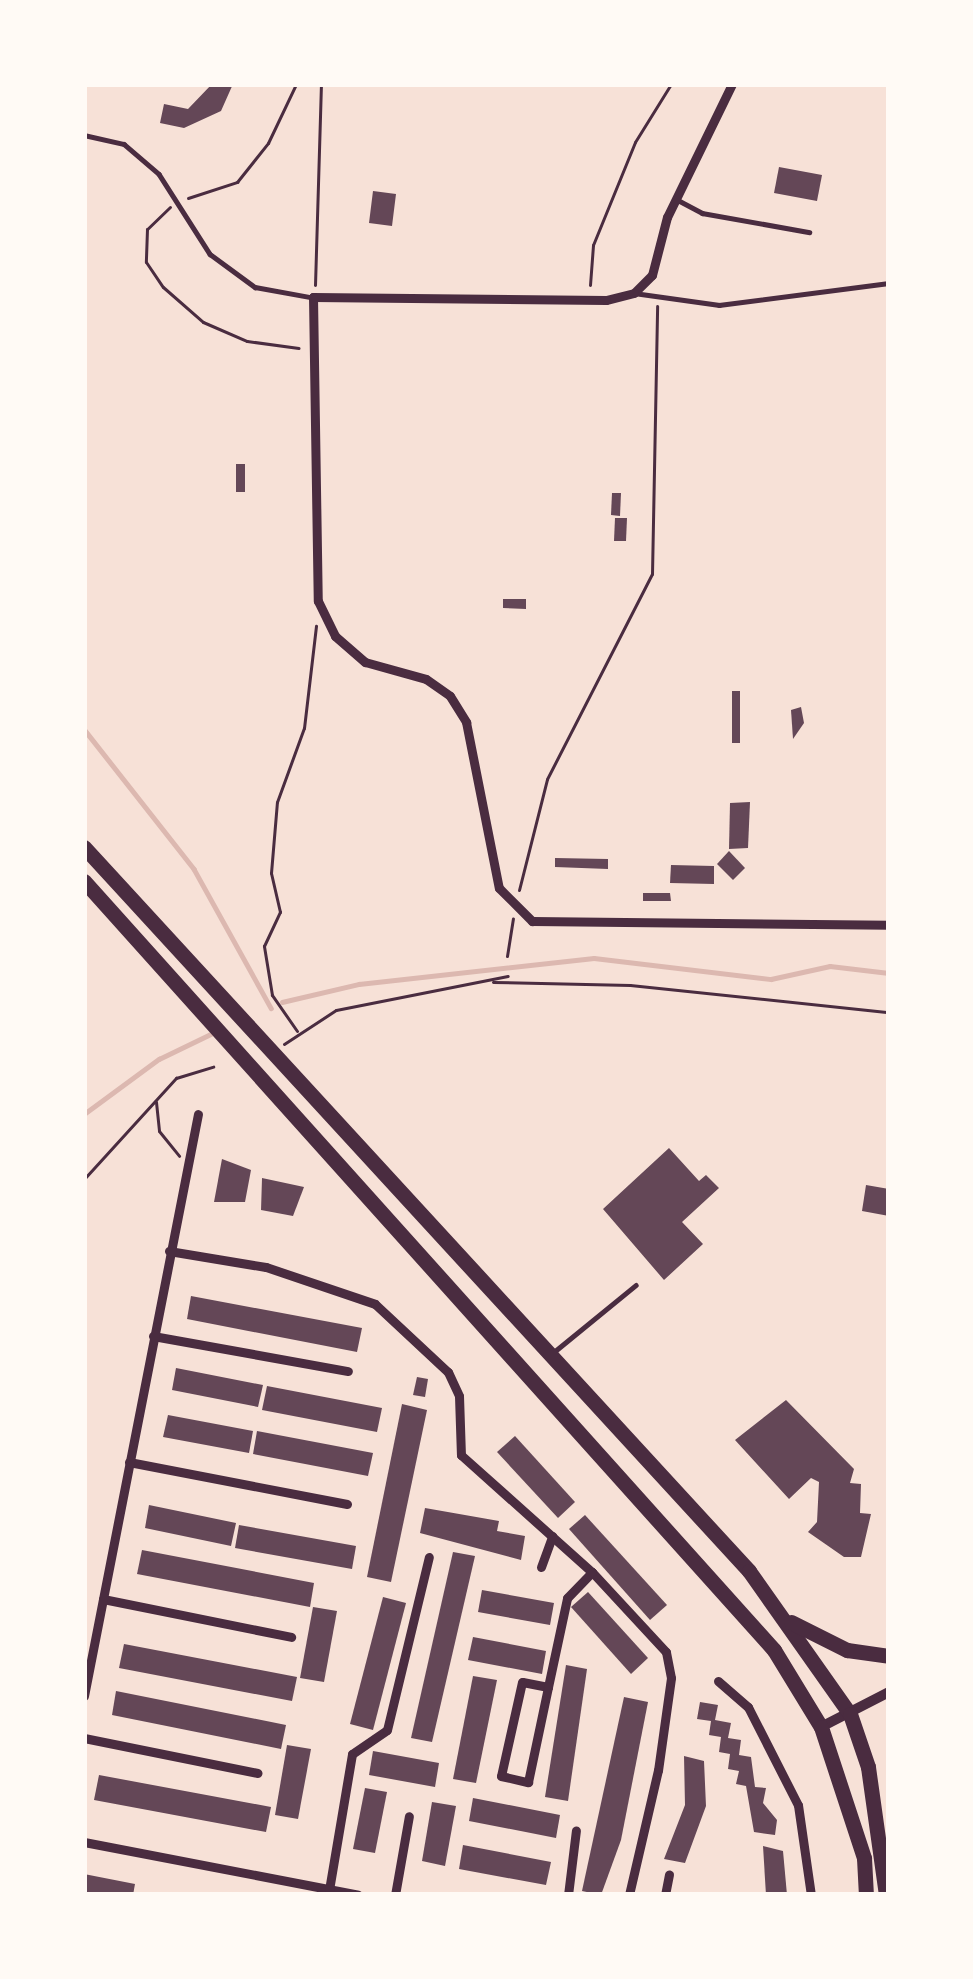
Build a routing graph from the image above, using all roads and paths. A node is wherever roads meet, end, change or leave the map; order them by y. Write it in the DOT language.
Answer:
graph roads {
  1 [pos="296,84"];
  2 [pos="321,84"];
  3 [pos="670,84"];
  4 [pos="732,84"];
  5 [pos="84,135"];
  6 [pos="676,199"];
  7 [pos="176,201"];
  8 [pos="809,232"];
  9 [pos="889,283"];
  10 [pos="634,293"];
  11 [pos="313,297"];
  12 [pos="656,298"];
  13 [pos="588,299"];
  14 [pos="314,348"];
  15 [pos="318,601"];
  16 [pos="84,847"];
  17 [pos="84,881"];
  18 [pos="514,910"];
  19 [pos="889,925"];
  20 [pos="507,956"];
  21 [pos="508,976"];
  22 [pos="493,982"];
  23 [pos="889,1012"];
  24 [pos="297,1031"];
  25 [pos="284,1045"];
  26 [pos="213,1067"];
  27 [pos="156,1100"];
  28 [pos="198,1114"];
  29 [pos="188,1163"];
  30 [pos="84,1179"];
  31 [pos="170,1251"];
  32 [pos="636,1286"];
  33 [pos="153,1336"];
  34 [pos="550,1354"];
  35 [pos="348,1371"];
  36 [pos="129,1462"];
  37 [pos="346,1504"];
  38 [pos="552,1536"];
  39 [pos="429,1557"];
  40 [pos="542,1568"];
  41 [pos="592,1572"];
  42 [pos="103,1599"];
  43 [pos="785,1619"];
  44 [pos="291,1637"];
  45 [pos="889,1656"];
  46 [pos="718,1681"];
  47 [pos="548,1687"];
  48 [pos="889,1692"];
  49 [pos="84,1696"];
  50 [pos="850,1714"];
  51 [pos="821,1727"];
  52 [pos="84,1738"];
  53 [pos="258,1773"];
  54 [pos="409,1816"];
  55 [pos="576,1830"];
  56 [pos="84,1842"];
  57 [pos="669,1874"];
  58 [pos="329,1890"];
  59 [pos="358,1895"];
  60 [pos="395,1895"];
  61 [pos="568,1895"];
  62 [pos="629,1895"];
  63 [pos="665,1895"];
  64 [pos="811,1895"];
  65 [pos="866,1895"];
  66 [pos="886,1895"];
  1 -- 7 [label="path"];
  2 -- 11 [label="path"];
  3 -- 13 [label="path"];
  4 -- 6 [label="street"];
  5 -- 7 [label="lane"];
  6 -- 8 [label="lane"];
  6 -- 10 [label="street"];
  7 -- 11 [label="lane"];
  7 -- 14 [label="path"];
  9 -- 12 [label="lane"];
  10 -- 12 [label="lane"];
  10 -- 13 [label="street"];
  11 -- 13 [label="street"];
  11 -- 14 [label="street"];
  12 -- 18 [label="path"];
  14 -- 15 [label="street"];
  15 -- 18 [label="street"];
  15 -- 24 [label="path"];
  16 -- 34 [label="highway"];
  17 -- 51 [label="highway"];
  18 -- 19 [label="street"];
  18 -- 20 [label="path"];
  21 -- 22 [label="path"];
  22 -- 23 [label="path"];
  22 -- 24 [label="path"];
  24 -- 25 [label="path"];
  26 -- 27 [label="path"];
  27 -- 29 [label="path"];
  27 -- 30 [label="path"];
  28 -- 29 [label="street"];
  29 -- 31 [label="street"];
  31 -- 33 [label="street"];
  31 -- 38 [label="street"];
  32 -- 34 [label="lane"];
  33 -- 35 [label="street"];
  33 -- 36 [label="street"];
  34 -- 43 [label="highway"];
  36 -- 37 [label="street"];
  36 -- 42 [label="street"];
  38 -- 40 [label="street"];
  38 -- 41 [label="street"];
  39 -- 58 [label="street"];
  41 -- 47 [label="street"];
  41 -- 62 [label="street"];
  42 -- 44 [label="street"];
  42 -- 49 [label="street"];
  43 -- 45 [label="highway"];
  43 -- 50 [label="highway"];
  46 -- 64 [label="street"];
  47 -- 47 [label="street"];
  48 -- 50 [label="street"];
  50 -- 51 [label="street"];
  50 -- 66 [label="highway"];
  51 -- 65 [label="highway"];
  52 -- 53 [label="street"];
  54 -- 60 [label="street"];
  55 -- 61 [label="street"];
  56 -- 58 [label="street"];
  57 -- 63 [label="street"];
  58 -- 59 [label="street"];
}
